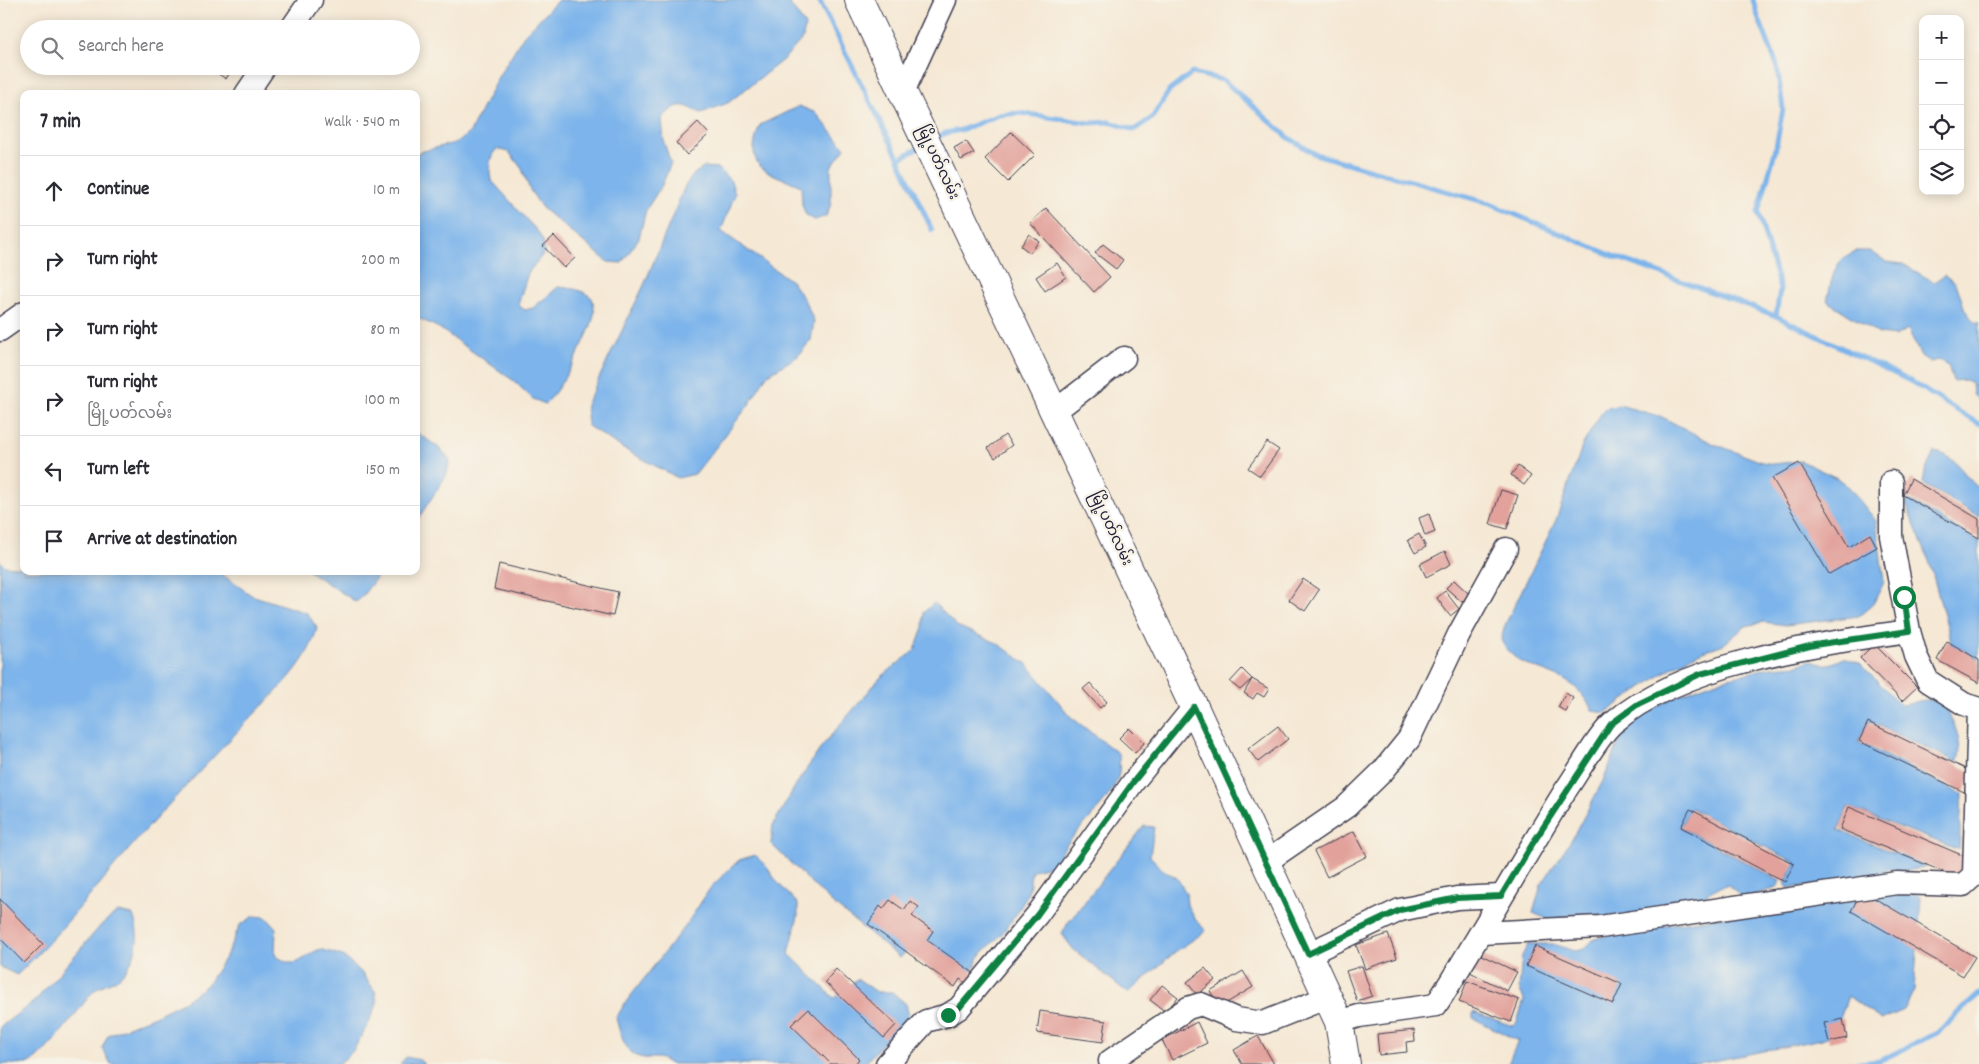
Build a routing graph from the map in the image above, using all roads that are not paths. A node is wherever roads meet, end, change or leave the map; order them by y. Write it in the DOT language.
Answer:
graph roads {
  1 [pos="310,0"];
  2 [pos="859,0"];
  3 [pos="945,0"];
  4 [pos="297,20"];
  5 [pos="259,75"];
  6 [pos="249,90"];
  7 [pos="903,92"];
  8 [pos="20,316"];
  9 [pos="0,330"];
  10 [pos="1124,358"];
  11 [pos="1055,411"];
  12 [pos="1891,482"];
  13 [pos="1506,549"];
  14 [pos="1909,631"];
  15 [pos="1194,707"];
  16 [pos="1266,862"];
  17 [pos="1501,896"];
  18 [pos="1481,933"];
  19 [pos="1308,954"];
  20 [pos="1328,997"];
  21 [pos="1339,1022"];
  22 [pos="1110,1060"];
  23 [pos="887,1064"];
  24 [pos="1346,1064"];
  1 -- 4 [label="street"];
  2 -- 7 [label="main road, မြို့ပတ်လမ်း"];
  3 -- 7 [label="street"];
  5 -- 6 [label="street"];
  7 -- 11 [label="main road, မြို့ပတ်လမ်း"];
  8 -- 9 [label="street"];
  10 -- 11 [label="street"];
  11 -- 15 [label="main road, မြို့ပတ်လမ်း"];
  12 -- 14 [label="street"];
  13 -- 16 [label="street"];
  14 -- 17 [label="street"];
  14 -- 18 [label="street"];
  15 -- 16 [label="main road, မြို့ပတ်လမ်း"];
  15 -- 23 [label="street"];
  16 -- 19 [label="main road, မြို့ပတ်လမ်း"];
  17 -- 18 [label="street"];
  17 -- 19 [label="street"];
  18 -- 21 [label="street"];
  19 -- 20 [label="main road, မြို့ပတ်လမ်း"];
  20 -- 21 [label="main road, မြို့ပတ်လမ်း"];
  20 -- 22 [label="street"];
  21 -- 24 [label="main road, မြို့ပတ်လမ်း"];
}
